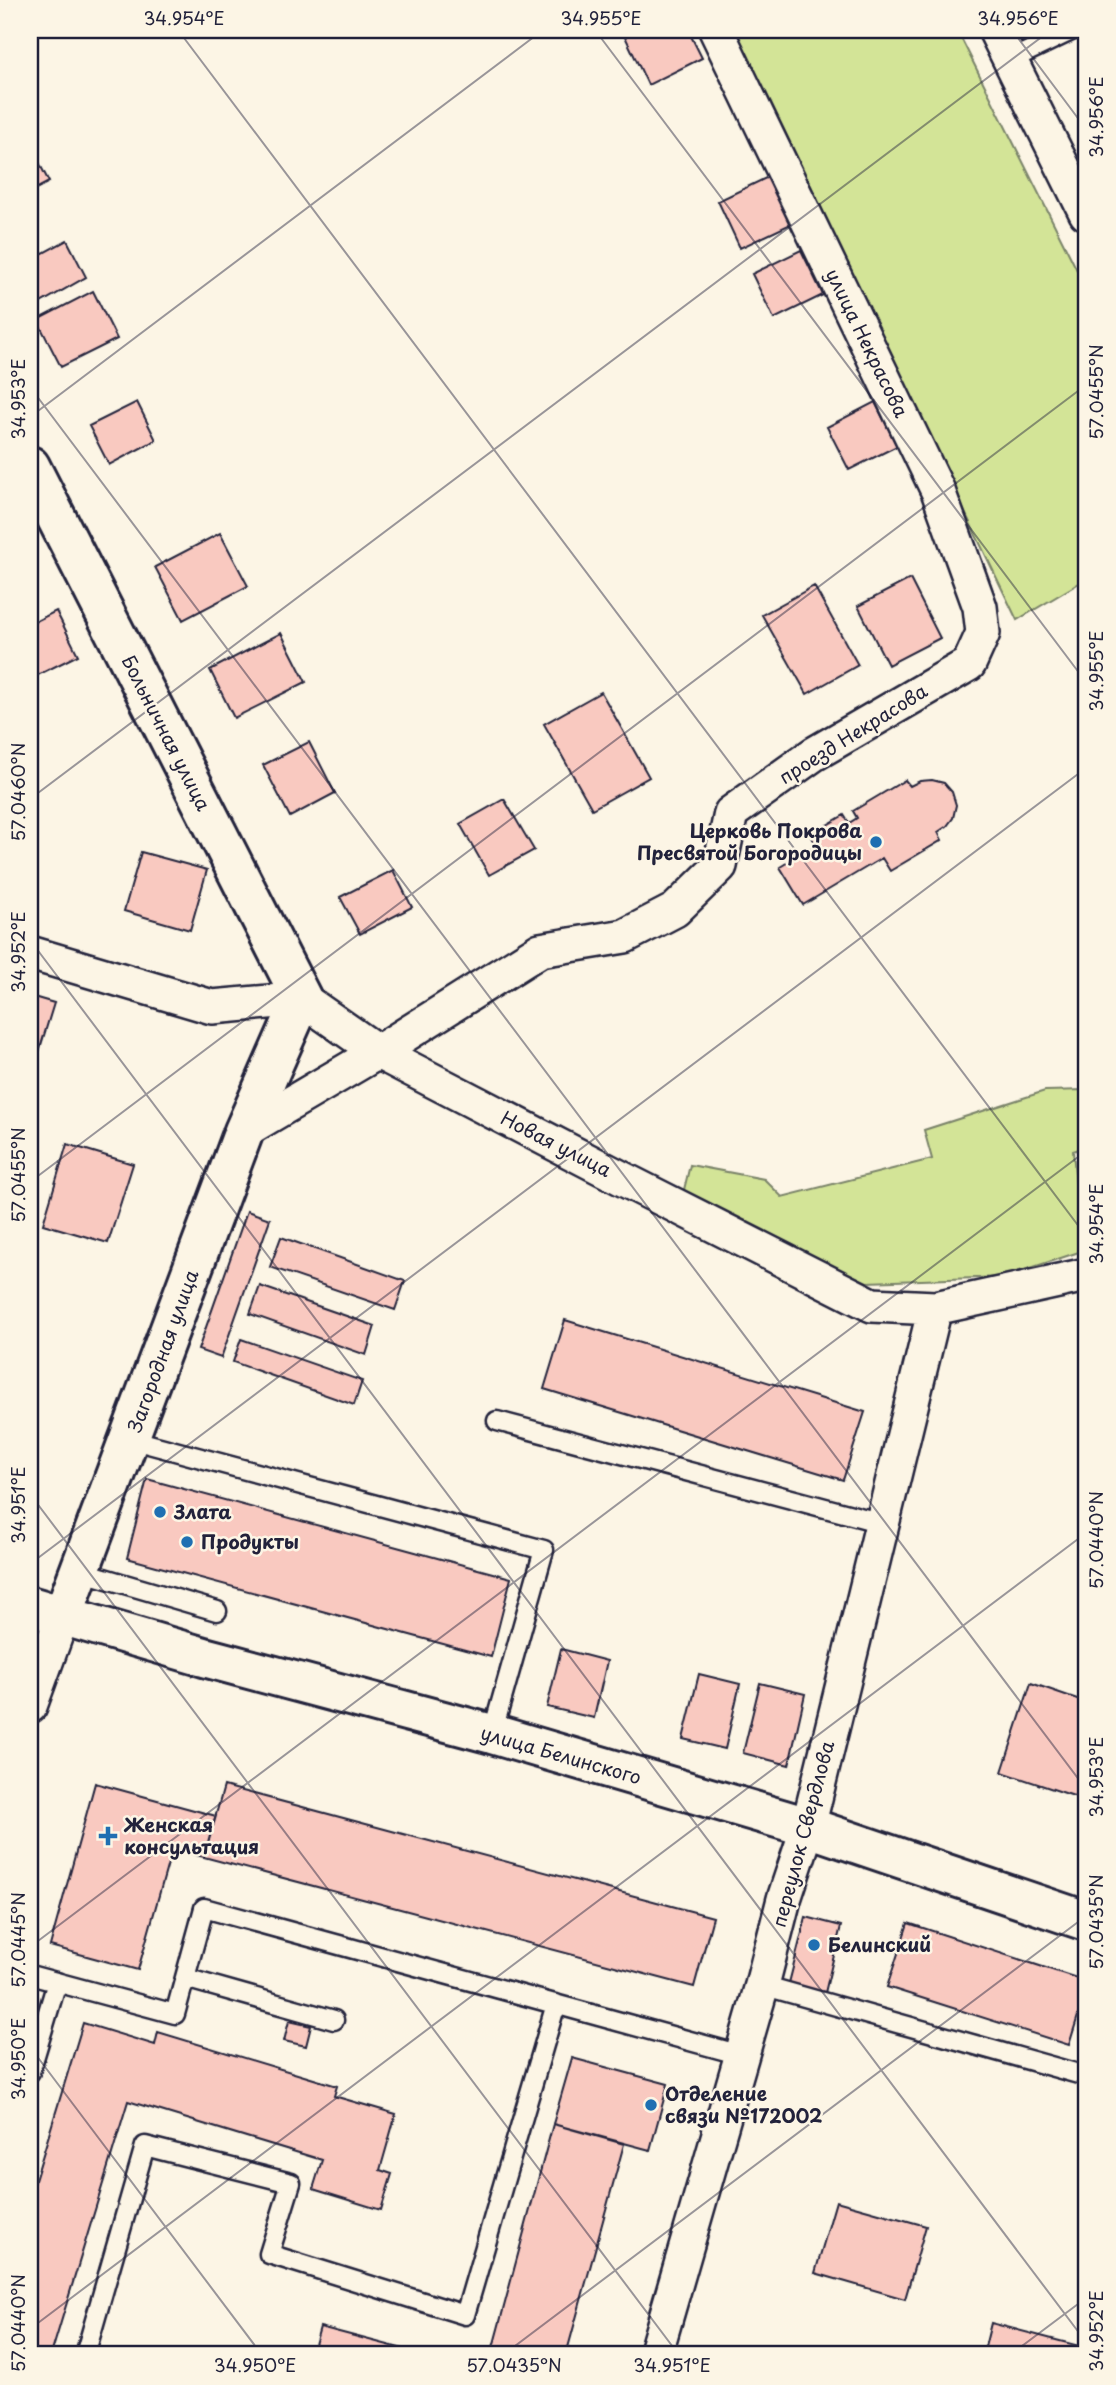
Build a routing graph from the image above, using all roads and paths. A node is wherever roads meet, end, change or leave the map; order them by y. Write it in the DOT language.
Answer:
graph roads {
  1 [pos="716,30"];
  2 [pos="995,30"];
  3 [pos="1073,30"];
  4 [pos="1010,60"];
  5 [pos="1086,213"];
  6 [pos="30,466"];
  7 [pos="969,664"];
  8 [pos="30,953"];
  9 [pos="302,999"];
  10 [pos="378,1052"];
  11 [pos="244,1131"];
  12 [pos="1086,1275"];
  13 [pos="934,1308"];
  14 [pos="497,1421"];
  15 [pos="130,1440"];
  16 [pos="882,1523"];
  17 [pos="80,1571"];
  18 [pos="46,1611"];
  19 [pos="217,1611"];
  20 [pos="30,1706"];
  21 [pos="492,1734"];
  22 [pos="808,1827"];
  23 [pos="1086,1921"];
  24 [pos="30,1975"];
  25 [pos="185,1978"];
  26 [pos="57,1982"];
  27 [pos="762,1985"];
  28 [pos="556,2004"];
  29 [pos="334,2020"];
  30 [pos="741,2055"];
  31 [pos="30,2072"];
  32 [pos="1082,2075"];
  33 [pos="85,2355"];
  34 [pos="655,2355"];
  1 -- 7 [label="street, улица Некрасова"];
  2 -- 4 [label="street"];
  3 -- 4 [label="lane"];
  4 -- 5 [label="street"];
  6 -- 9 [label="street, Больничная улица"];
  7 -- 10 [label="street, проезд Некрасова"];
  8 -- 9 [label="street"];
  9 -- 10 [label="street, Новая улица"];
  9 -- 11 [label="street, Загородная улица"];
  10 -- 11 [label="street, проезд Некрасова"];
  10 -- 13 [label="street, Новая улица"];
  11 -- 15 [label="street, Загородная улица"];
  12 -- 13 [label="street, Новая улица"];
  13 -- 16 [label="street, переулок Свердлова"];
  14 -- 16 [label="lane"];
  15 -- 17 [label="street, Загородная улица"];
  15 -- 21 [label="lane"];
  16 -- 22 [label="street, переулок Свердлова"];
  17 -- 18 [label="street, Загородная улица"];
  17 -- 19 [label="lane"];
  18 -- 20 [label="street, Загородная улица"];
  18 -- 21 [label="street, улица Белинского"];
  21 -- 22 [label="street, улица Белинского"];
  22 -- 23 [label="street, улица Белинского"];
  22 -- 27 [label="street, переулок Свердлова"];
  24 -- 26 [label="lane"];
  25 -- 26 [label="lane"];
  25 -- 28 [label="lane"];
  25 -- 29 [label="lane"];
  26 -- 31 [label="lane"];
  27 -- 30 [label="street, переулок Свердлова"];
  27 -- 32 [label="lane"];
  28 -- 30 [label="lane"];
  28 -- 33 [label="lane"];
  30 -- 34 [label="street, переулок Свердлова"];
}
